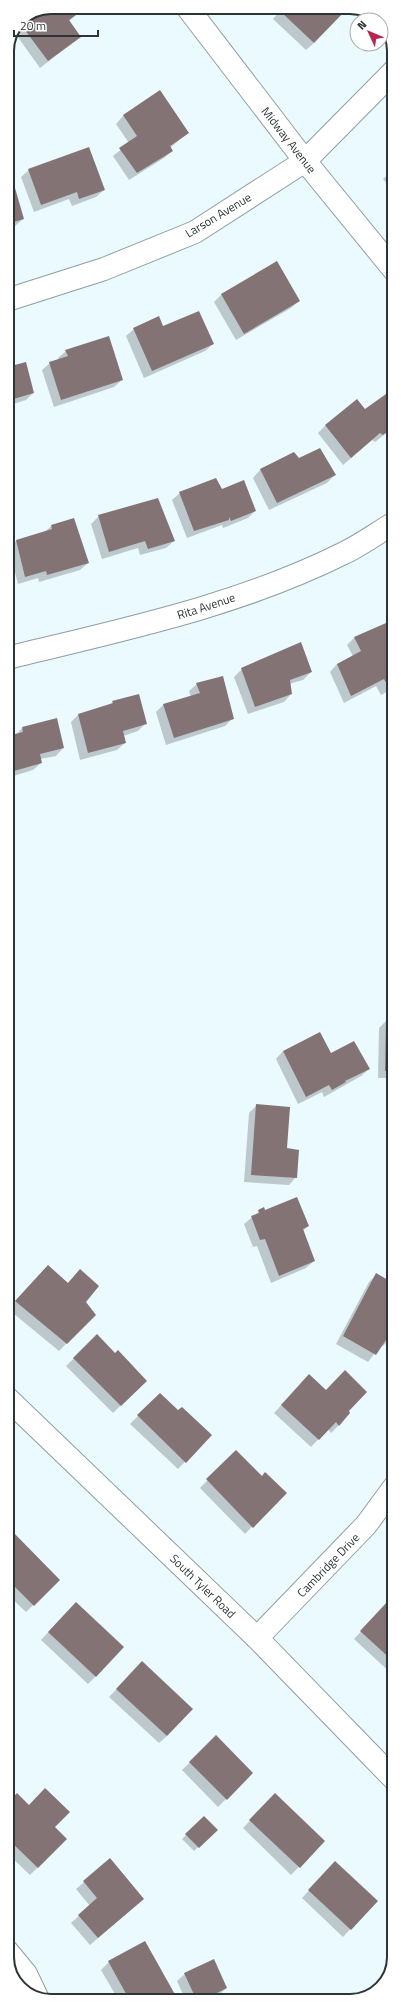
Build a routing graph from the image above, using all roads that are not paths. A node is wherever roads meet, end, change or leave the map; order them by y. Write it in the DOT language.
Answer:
graph roads {
  1 [pos="192,14"];
  2 [pos="387,78"];
  3 [pos="305,161"];
  4 [pos="387,261"];
  5 [pos="14,298"];
  6 [pos="387,528"];
  7 [pos="14,656"];
  8 [pos="14,1405"];
  9 [pos="387,1497"];
  10 [pos="257,1638"];
  11 [pos="387,1772"];
  12 [pos="14,1959"];
  13 [pos="34,1989"];
  1 -- 3 [label="street, Midway Avenue"];
  2 -- 3 [label="street, Larson Avenue"];
  3 -- 4 [label="street, Midway Avenue"];
  3 -- 5 [label="street, Larson Avenue"];
  6 -- 7 [label="street, Rita Avenue"];
  8 -- 10 [label="street, South Tyler Road"];
  9 -- 10 [label="street, Cambridge Drive"];
  10 -- 11 [label="street, South Tyler Road"];
  12 -- 13 [label="street"];
}
